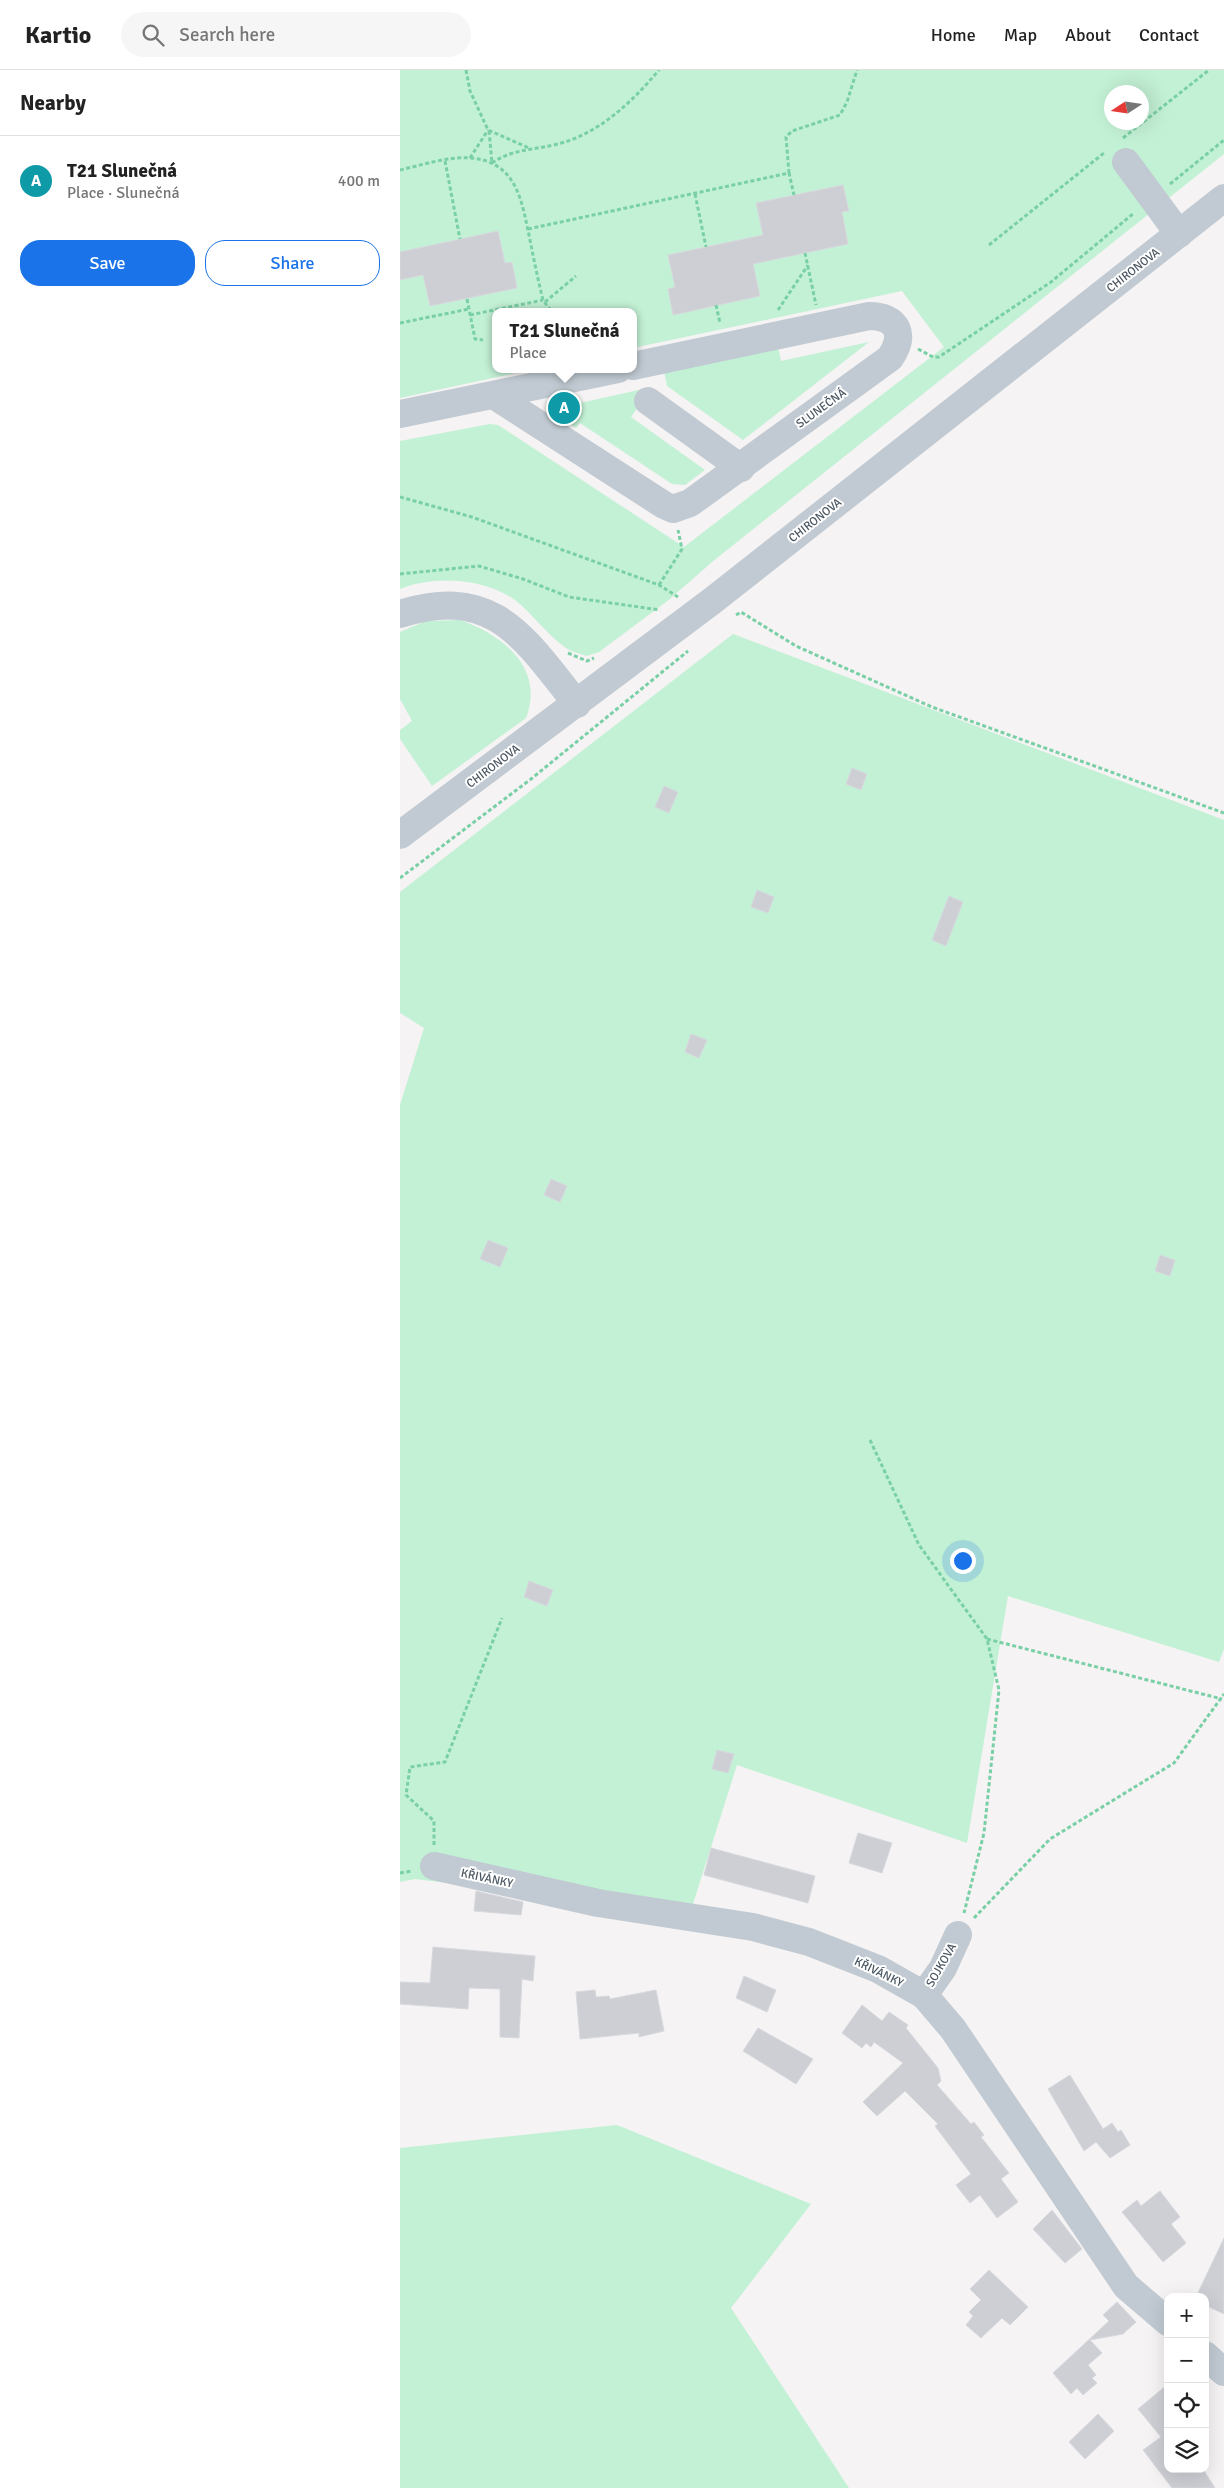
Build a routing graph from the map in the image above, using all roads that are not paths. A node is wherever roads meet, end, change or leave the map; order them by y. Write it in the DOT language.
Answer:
graph roads {
  1 [pos="1118,151"];
  2 [pos="1224,198"];
  3 [pos="1179,234"];
  4 [pos="637,365"];
  5 [pos="600,373"];
  6 [pos="495,396"];
  7 [pos="648,401"];
  8 [pos="400,414"];
  9 [pos="741,468"];
  10 [pos="400,614"];
  11 [pos="577,704"];
  12 [pos="400,835"];
  13 [pos="434,1866"];
  14 [pos="958,1935"];
  15 [pos="924,1995"];
  16 [pos="1164,2319"];
  17 [pos="1209,2359"];
  18 [pos="1224,2372"];
  1 -- 3 [label="street"];
  2 -- 3 [label="street, CHIRONOVA"];
  3 -- 11 [label="street, CHIRONOVA"];
  4 -- 9 [label="street, SLUNEČNÁ"];
  5 -- 6 [label="street"];
  6 -- 8 [label="street"];
  6 -- 9 [label="street, SLUNEČNÁ"];
  7 -- 9 [label="street"];
  10 -- 11 [label="street"];
  11 -- 12 [label="street, CHIRONOVA"];
  13 -- 15 [label="street, KŘIVÁNKY"];
  14 -- 15 [label="street, SOJKOVA"];
  15 -- 16 [label="street, KŘIVÁNKY"];
  17 -- 18 [label="street"];
}
